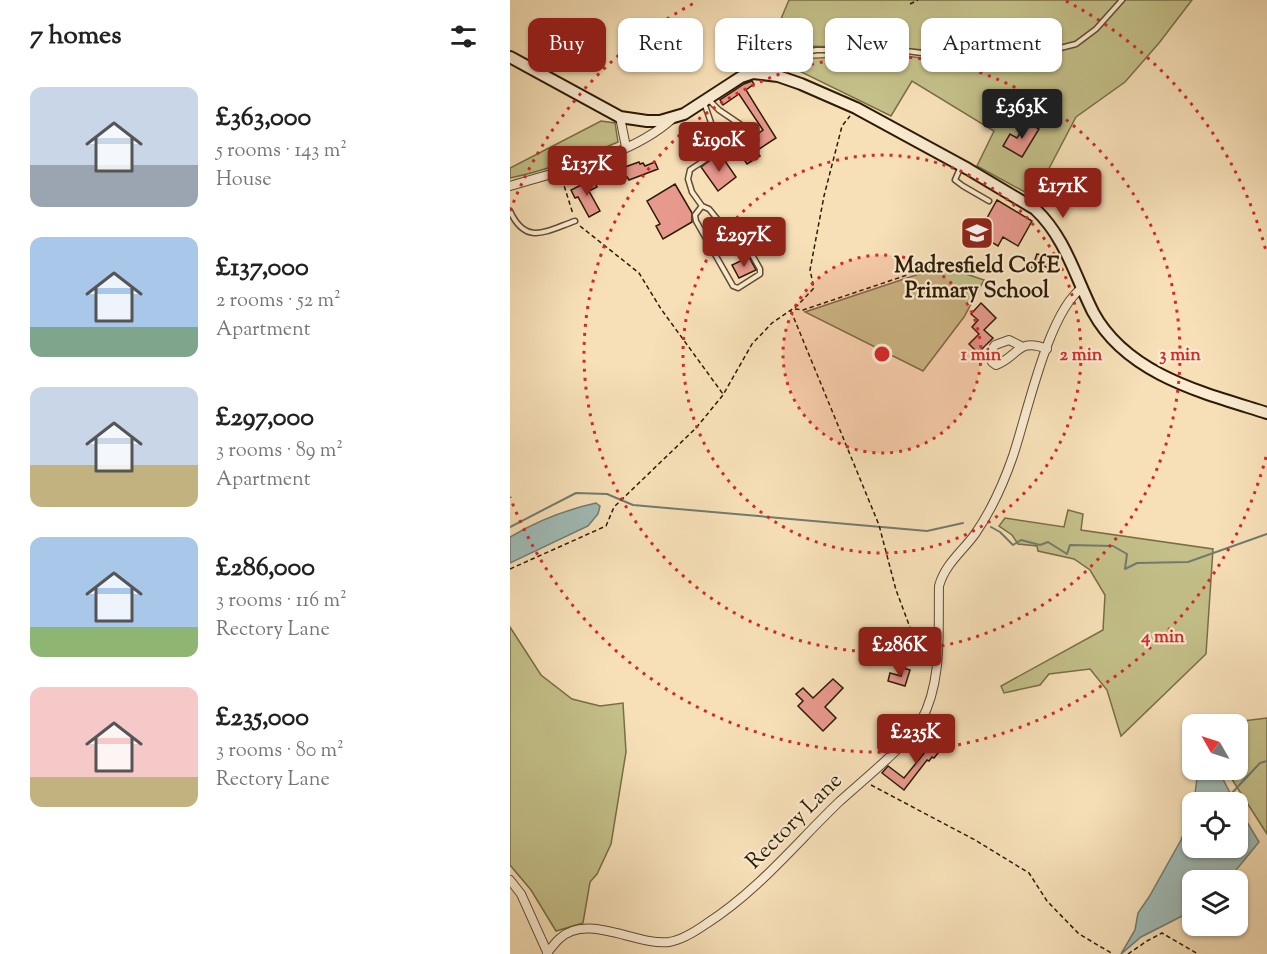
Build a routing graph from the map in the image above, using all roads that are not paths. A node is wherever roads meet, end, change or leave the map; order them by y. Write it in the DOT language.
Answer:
graph roads {
  1 [pos="1122,0"];
  2 [pos="510,57"];
  3 [pos="753,73"];
  4 [pos="706,100"];
  5 [pos="620,117"];
  6 [pos="673,118"];
  7 [pos="750,131"];
  8 [pos="688,132"];
  9 [pos="626,147"];
  10 [pos="743,149"];
  11 [pos="714,151"];
  12 [pos="704,160"];
  13 [pos="961,165"];
  14 [pos="510,186"];
  15 [pos="989,201"];
  16 [pos="702,206"];
  17 [pos="510,211"];
  18 [pos="575,221"];
  19 [pos="1082,288"];
  20 [pos="1021,346"];
  21 [pos="1047,348"];
  22 [pos="1267,413"];
  23 [pos="510,880"];
  24 [pos="540,936"];
  25 [pos="561,937"];
  26 [pos="547,953"];
  1 -- 3 [label="lane"];
  2 -- 5 [label="street"];
  3 -- 4 [label="street"];
  3 -- 13 [label="street"];
  4 -- 6 [label="street"];
  4 -- 7 [label="lane"];
  4 -- 11 [label="lane"];
  5 -- 6 [label="street"];
  5 -- 9 [label="street"];
  6 -- 9 [label="street"];
  8 -- 12 [label="lane"];
  9 -- 14 [label="street"];
  10 -- 11 [label="lane"];
  11 -- 12 [label="lane"];
  12 -- 16 [label="lane"];
  13 -- 15 [label="lane"];
  13 -- 19 [label="street"];
  16 -- 16 [label="lane"];
  17 -- 18 [label="lane"];
  19 -- 21 [label="street, Rectory Lane"];
  19 -- 22 [label="street"];
  20 -- 21 [label="street"];
  21 -- 25 [label="street, Rectory Lane"];
  23 -- 24 [label="street"];
  24 -- 25 [label="street"];
  24 -- 26 [label="street"];
  25 -- 26 [label="street"];
}
